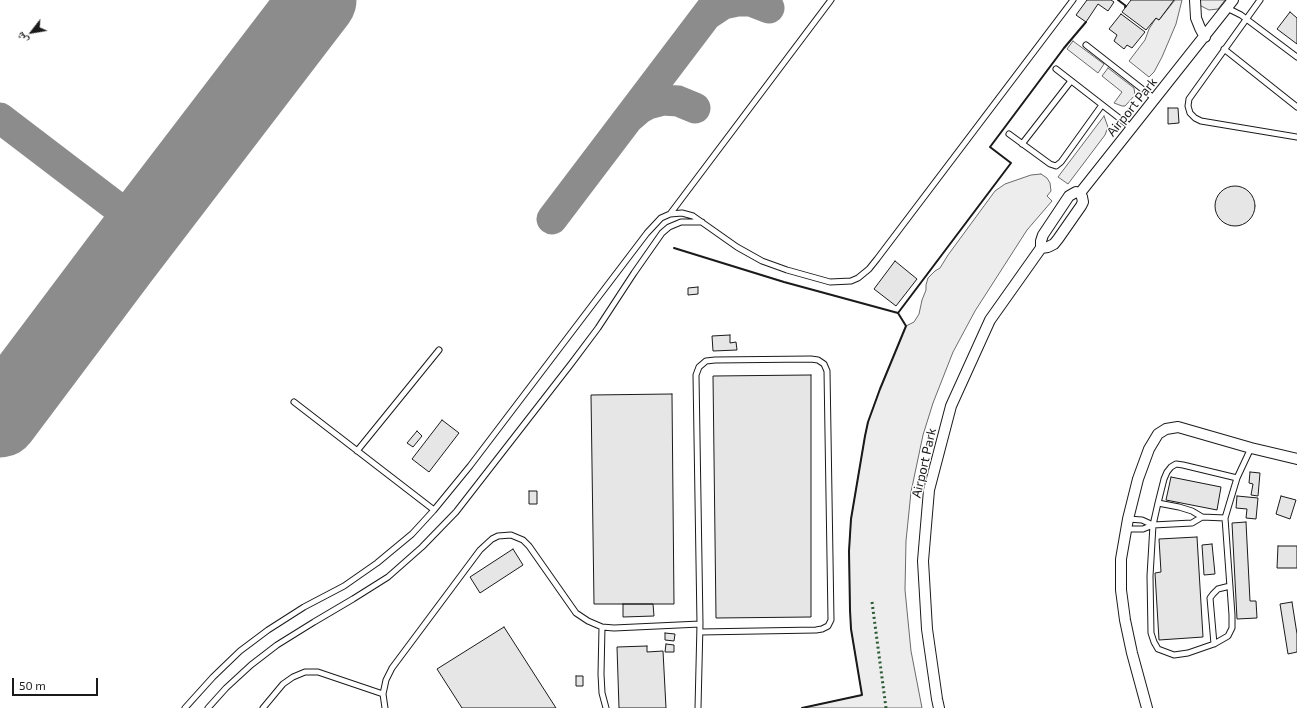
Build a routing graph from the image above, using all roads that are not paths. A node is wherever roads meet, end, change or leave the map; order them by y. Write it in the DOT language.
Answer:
graph roads {
  1 [pos="831,0"];
  2 [pos="1073,0"];
  3 [pos="1195,0"];
  4 [pos="1260,0"];
  5 [pos="1230,4"];
  6 [pos="1246,18"];
  7 [pos="1205,37"];
  8 [pos="1086,45"];
  9 [pos="1224,49"];
  10 [pos="1297,56"];
  11 [pos="1056,69"];
  12 [pos="1071,81"];
  13 [pos="1155,100"];
  14 [pos="1102,105"];
  15 [pos="1297,107"];
  16 [pos="1132,128"];
  17 [pos="1009,134"];
  18 [pos="1297,137"];
  19 [pos="1022,144"];
  20 [pos="1080,193"];
  21 [pos="670,214"];
  22 [pos="703,222"];
  23 [pos="1041,248"];
  24 [pos="439,350"];
  25 [pos="294,402"];
  26 [pos="1251,448"];
  27 [pos="356,450"];
  28 [pos="1297,459"];
  29 [pos="1237,478"];
  30 [pos="1158,503"];
  31 [pos="434,510"];
  32 [pos="1202,517"];
  33 [pos="1225,518"];
  34 [pos="1127,524"];
  35 [pos="1153,525"];
  36 [pos="1230,586"];
  37 [pos="700,624"];
  38 [pos="602,627"];
  39 [pos="700,632"];
  40 [pos="1214,644"];
  41 [pos="383,694"];
  42 [pos="185,708"];
  43 [pos="208,708"];
  44 [pos="264,708"];
  45 [pos="385,708"];
  46 [pos="606,708"];
  47 [pos="698,708"];
  48 [pos="939,708"];
  49 [pos="1147,708"];
  1 -- 21 [label="lane"];
  2 -- 22 [label="lane"];
  3 -- 7 [label="street"];
  4 -- 6 [label="lane"];
  5 -- 6 [label="lane"];
  5 -- 7 [label="street, Airport Park"];
  6 -- 9 [label="lane"];
  6 -- 10 [label="lane"];
  7 -- 13 [label="street, Airport Park"];
  8 -- 13 [label="lane"];
  9 -- 15 [label="lane"];
  9 -- 18 [label="lane"];
  11 -- 12 [label="lane"];
  12 -- 14 [label="lane"];
  12 -- 19 [label="lane"];
  13 -- 16 [label="street, Airport Park"];
  14 -- 16 [label="lane"];
  14 -- 19 [label="lane"];
  16 -- 20 [label="street, Airport Park"];
  17 -- 19 [label="lane"];
  20 -- 23 [label="street, Airport Park"];
  20 -- 23 [label="street, Airport Park"];
  21 -- 22 [label="lane"];
  21 -- 31 [label="lane"];
  22 -- 43 [label="lane"];
  23 -- 48 [label="street, Airport Park"];
  24 -- 27 [label="lane"];
  25 -- 27 [label="lane"];
  26 -- 28 [label="street"];
  26 -- 29 [label="lane"];
  26 -- 34 [label="street"];
  27 -- 31 [label="lane"];
  29 -- 30 [label="lane"];
  29 -- 33 [label="lane"];
  30 -- 32 [label="lane"];
  30 -- 35 [label="lane"];
  31 -- 42 [label="lane"];
  32 -- 33 [label="lane"];
  32 -- 35 [label="lane"];
  33 -- 36 [label="lane"];
  34 -- 35 [label="lane"];
  34 -- 35 [label="lane"];
  34 -- 49 [label="street"];
  35 -- 40 [label="lane"];
  36 -- 40 [label="lane"];
  36 -- 40 [label="lane"];
  37 -- 38 [label="lane"];
  37 -- 39 [label="lane"];
  37 -- 39 [label="lane"];
  38 -- 41 [label="lane"];
  38 -- 46 [label="lane"];
  39 -- 47 [label="lane"];
  41 -- 44 [label="lane"];
  41 -- 45 [label="lane"];
}
